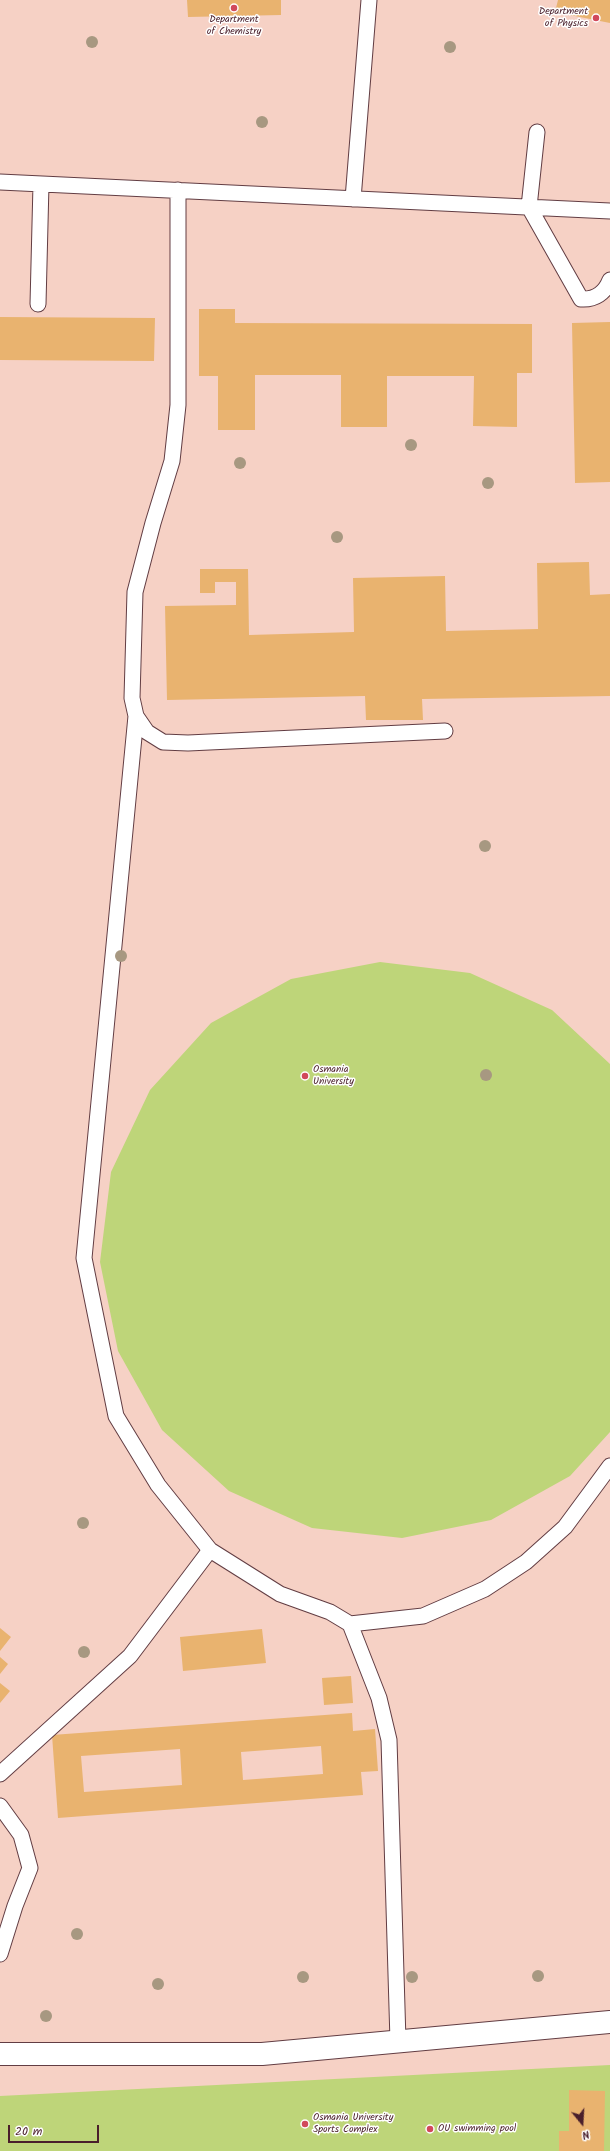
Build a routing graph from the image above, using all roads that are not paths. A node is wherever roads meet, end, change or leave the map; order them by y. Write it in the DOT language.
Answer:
graph roads {
  1 [pos="369,0"];
  2 [pos="537,132"];
  3 [pos="0,182"];
  4 [pos="41,184"];
  5 [pos="178,190"];
  6 [pos="353,198"];
  7 [pos="529,207"];
  8 [pos="610,211"];
  9 [pos="610,280"];
  10 [pos="38,304"];
  11 [pos="136,716"];
  12 [pos="445,731"];
  13 [pos="610,1466"];
  14 [pos="210,1550"];
  15 [pos="350,1624"];
  16 [pos="0,1774"];
  17 [pos="0,1806"];
  18 [pos="0,1954"];
  19 [pos="610,2022"];
  20 [pos="398,2041"];
  21 [pos="0,2054"];
  1 -- 6 [label="lane"];
  2 -- 7 [label="lane"];
  3 -- 4 [label="lane"];
  4 -- 5 [label="lane"];
  4 -- 10 [label="lane"];
  5 -- 6 [label="lane"];
  5 -- 11 [label="lane"];
  6 -- 7 [label="lane"];
  7 -- 8 [label="lane"];
  7 -- 9 [label="lane"];
  11 -- 12 [label="lane"];
  11 -- 14 [label="lane"];
  13 -- 15 [label="lane"];
  14 -- 15 [label="lane"];
  14 -- 16 [label="lane"];
  15 -- 20 [label="lane"];
  17 -- 18 [label="lane"];
  19 -- 20 [label="street"];
  20 -- 21 [label="street"];
}
